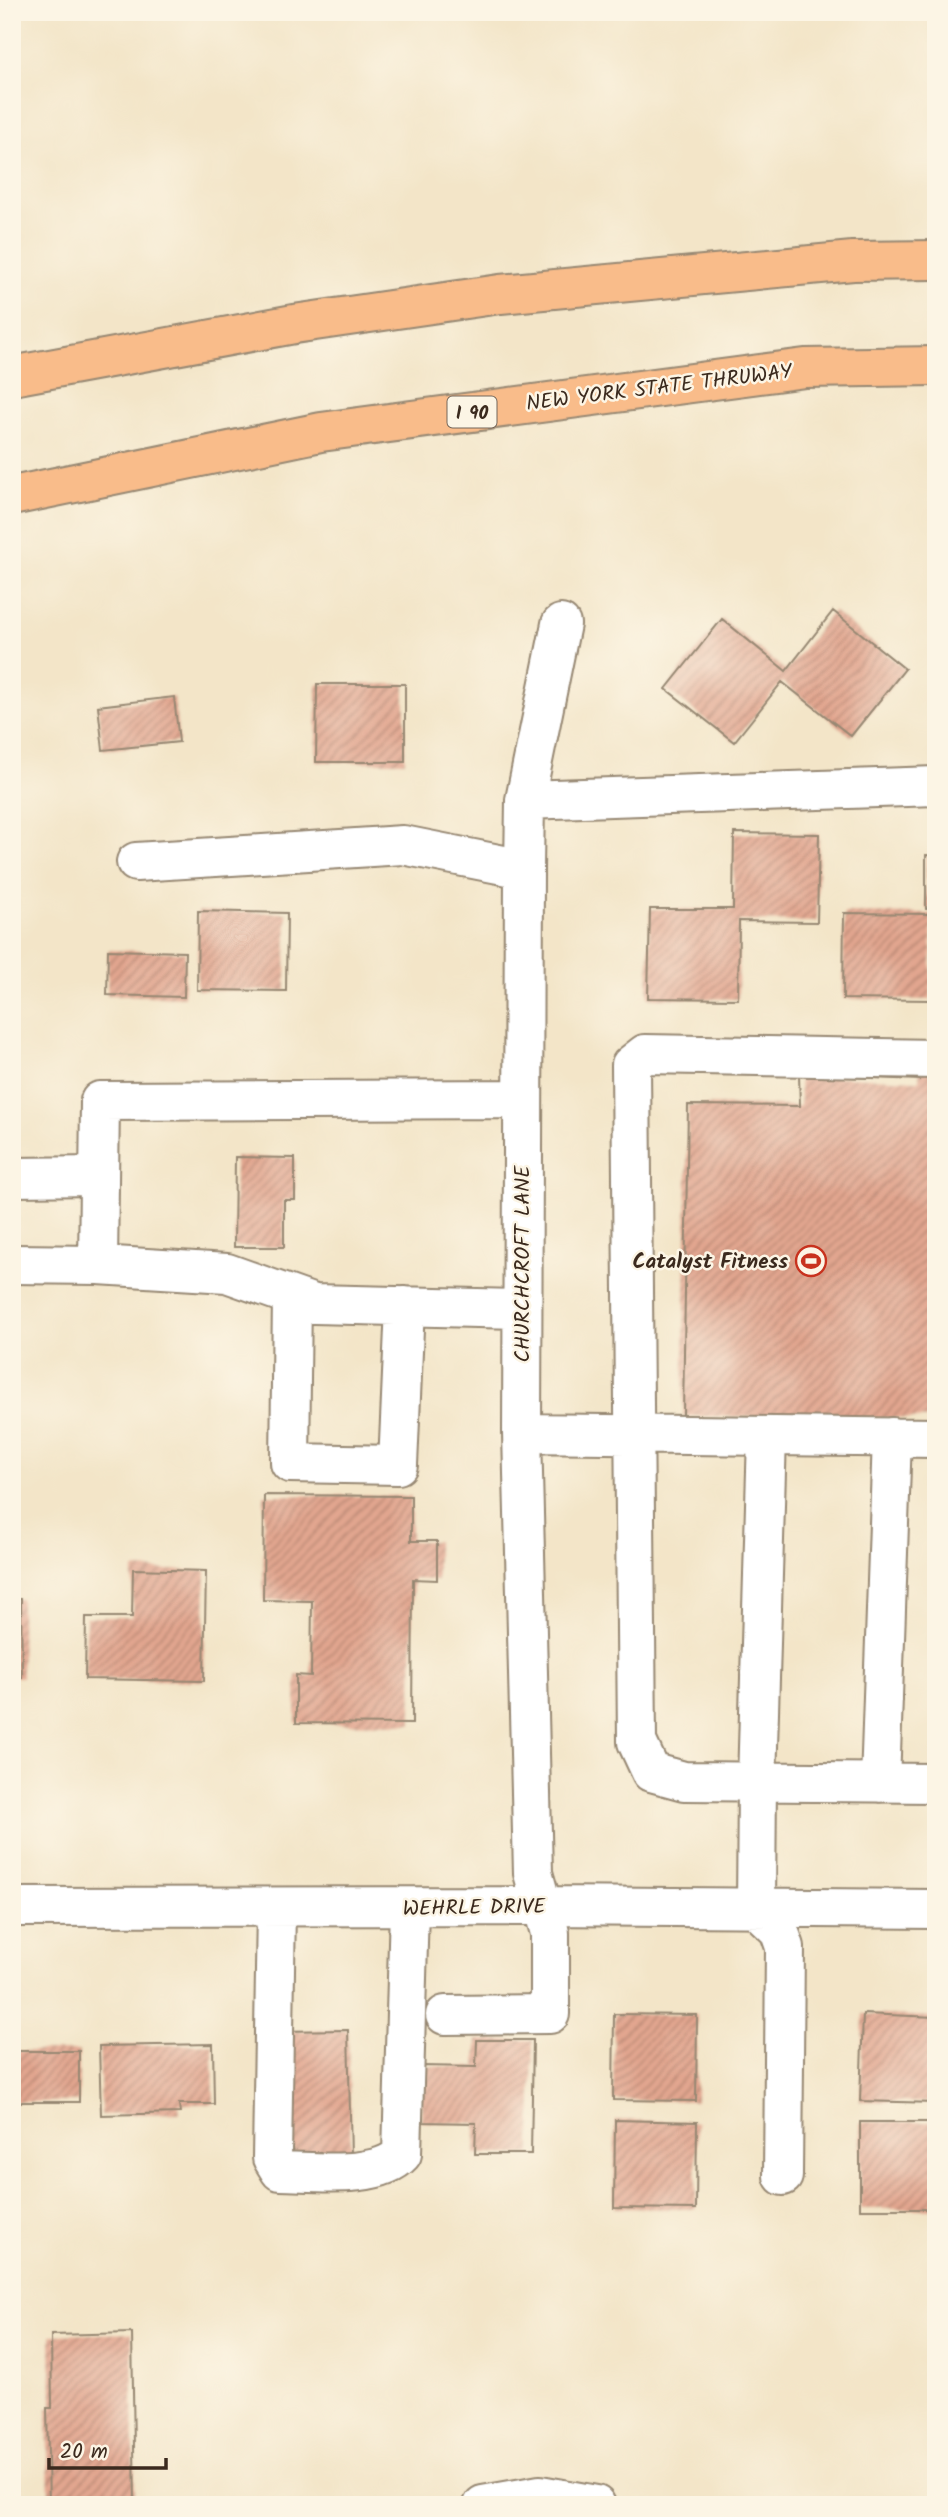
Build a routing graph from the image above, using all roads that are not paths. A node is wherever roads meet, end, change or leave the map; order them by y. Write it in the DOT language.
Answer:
graph roads {
  1 [pos="936,260"];
  2 [pos="936,366"];
  3 [pos="12,376"];
  4 [pos="12,496"];
  5 [pos="561,624"];
  6 [pos="936,786"];
  7 [pos="525,800"];
  8 [pos="136,862"];
  9 [pos="524,869"];
  10 [pos="936,1059"];
  11 [pos="523,1099"];
  12 [pos="99,1176"];
  13 [pos="12,1177"];
  14 [pos="12,1264"];
  15 [pos="98,1265"];
  16 [pos="292,1297"];
  17 [pos="405,1306"];
  18 [pos="522,1309"];
  19 [pos="522,1433"];
  20 [pos="634,1435"];
  21 [pos="766,1436"];
  22 [pos="892,1437"];
  23 [pos="936,1438"];
  24 [pos="757,1782"];
  25 [pos="880,1783"];
  26 [pos="936,1783"];
  27 [pos="543,1906"];
  28 [pos="12,1907"];
  29 [pos="276,1908"];
  30 [pos="408,1908"];
  31 [pos="755,1908"];
  32 [pos="936,1909"];
  33 [pos="445,2015"];
  34 [pos="783,2176"];
  35 [pos="483,2505"];
  36 [pos="596,2505"];
  1 -- 3 [label="highway"];
  2 -- 4 [label="highway, NEW YORK STATE THRUWAY / I 90"];
  5 -- 7 [label="street, CHURCHCROFT LANE"];
  6 -- 7 [label="street"];
  7 -- 9 [label="street, CHURCHCROFT LANE"];
  8 -- 9 [label="street"];
  9 -- 11 [label="street, CHURCHCROFT LANE"];
  10 -- 20 [label="street"];
  11 -- 12 [label="street"];
  11 -- 18 [label="street, CHURCHCROFT LANE"];
  12 -- 13 [label="street"];
  12 -- 15 [label="street"];
  14 -- 15 [label="street"];
  15 -- 16 [label="street"];
  16 -- 17 [label="street"];
  16 -- 17 [label="street"];
  17 -- 18 [label="street"];
  18 -- 19 [label="street, CHURCHCROFT LANE"];
  19 -- 20 [label="street"];
  19 -- 27 [label="street, CHURCHCROFT LANE"];
  20 -- 21 [label="street"];
  20 -- 24 [label="street"];
  21 -- 22 [label="street"];
  21 -- 24 [label="street"];
  22 -- 23 [label="street"];
  22 -- 25 [label="street"];
  24 -- 25 [label="street"];
  24 -- 31 [label="street"];
  25 -- 26 [label="street"];
  27 -- 30 [label="street, WEHRLE DRIVE"];
  27 -- 31 [label="street, WEHRLE DRIVE"];
  27 -- 33 [label="street, CHURCHCROFT LANE"];
  28 -- 29 [label="street, WEHRLE DRIVE"];
  29 -- 30 [label="street, WEHRLE DRIVE"];
  29 -- 30 [label="street"];
  31 -- 32 [label="street, WEHRLE DRIVE"];
  31 -- 34 [label="street"];
  35 -- 36 [label="street"];
}
